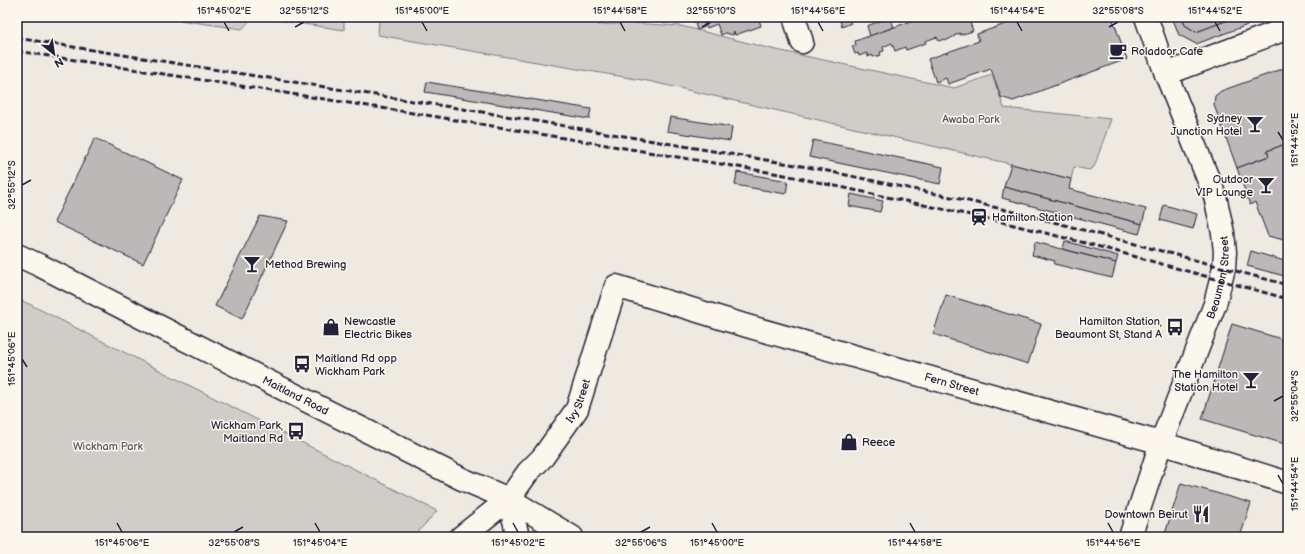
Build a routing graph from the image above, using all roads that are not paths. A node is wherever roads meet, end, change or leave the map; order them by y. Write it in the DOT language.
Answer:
graph roads {
  1 [pos="794,17"];
  2 [pos="1146,17"];
  3 [pos="1288,28"];
  4 [pos="802,42"];
  5 [pos="1166,74"];
  6 [pos="17,255"];
  7 [pos="616,286"];
  8 [pos="1160,443"];
  9 [pos="1288,483"];
  10 [pos="509,500"];
  11 [pos="461,537"];
  12 [pos="518,537"];
  13 [pos="572,537"];
  14 [pos="1130,537"];
  1 -- 4 [label="main road"];
  2 -- 5 [label="main road, Beaumont Street"];
  3 -- 5 [label="main road"];
  5 -- 8 [label="main road, Beaumont Street"];
  6 -- 10 [label="main road, Maitland Road"];
  7 -- 8 [label="main road, Fern Street"];
  7 -- 10 [label="main road, Ivy Street"];
  8 -- 9 [label="main road, Fern Street"];
  8 -- 14 [label="main road, Beaumont Street"];
  10 -- 11 [label="main road, Ivy Street"];
  10 -- 12 [label="main road"];
  10 -- 13 [label="main road, Maitland Road"];
}
